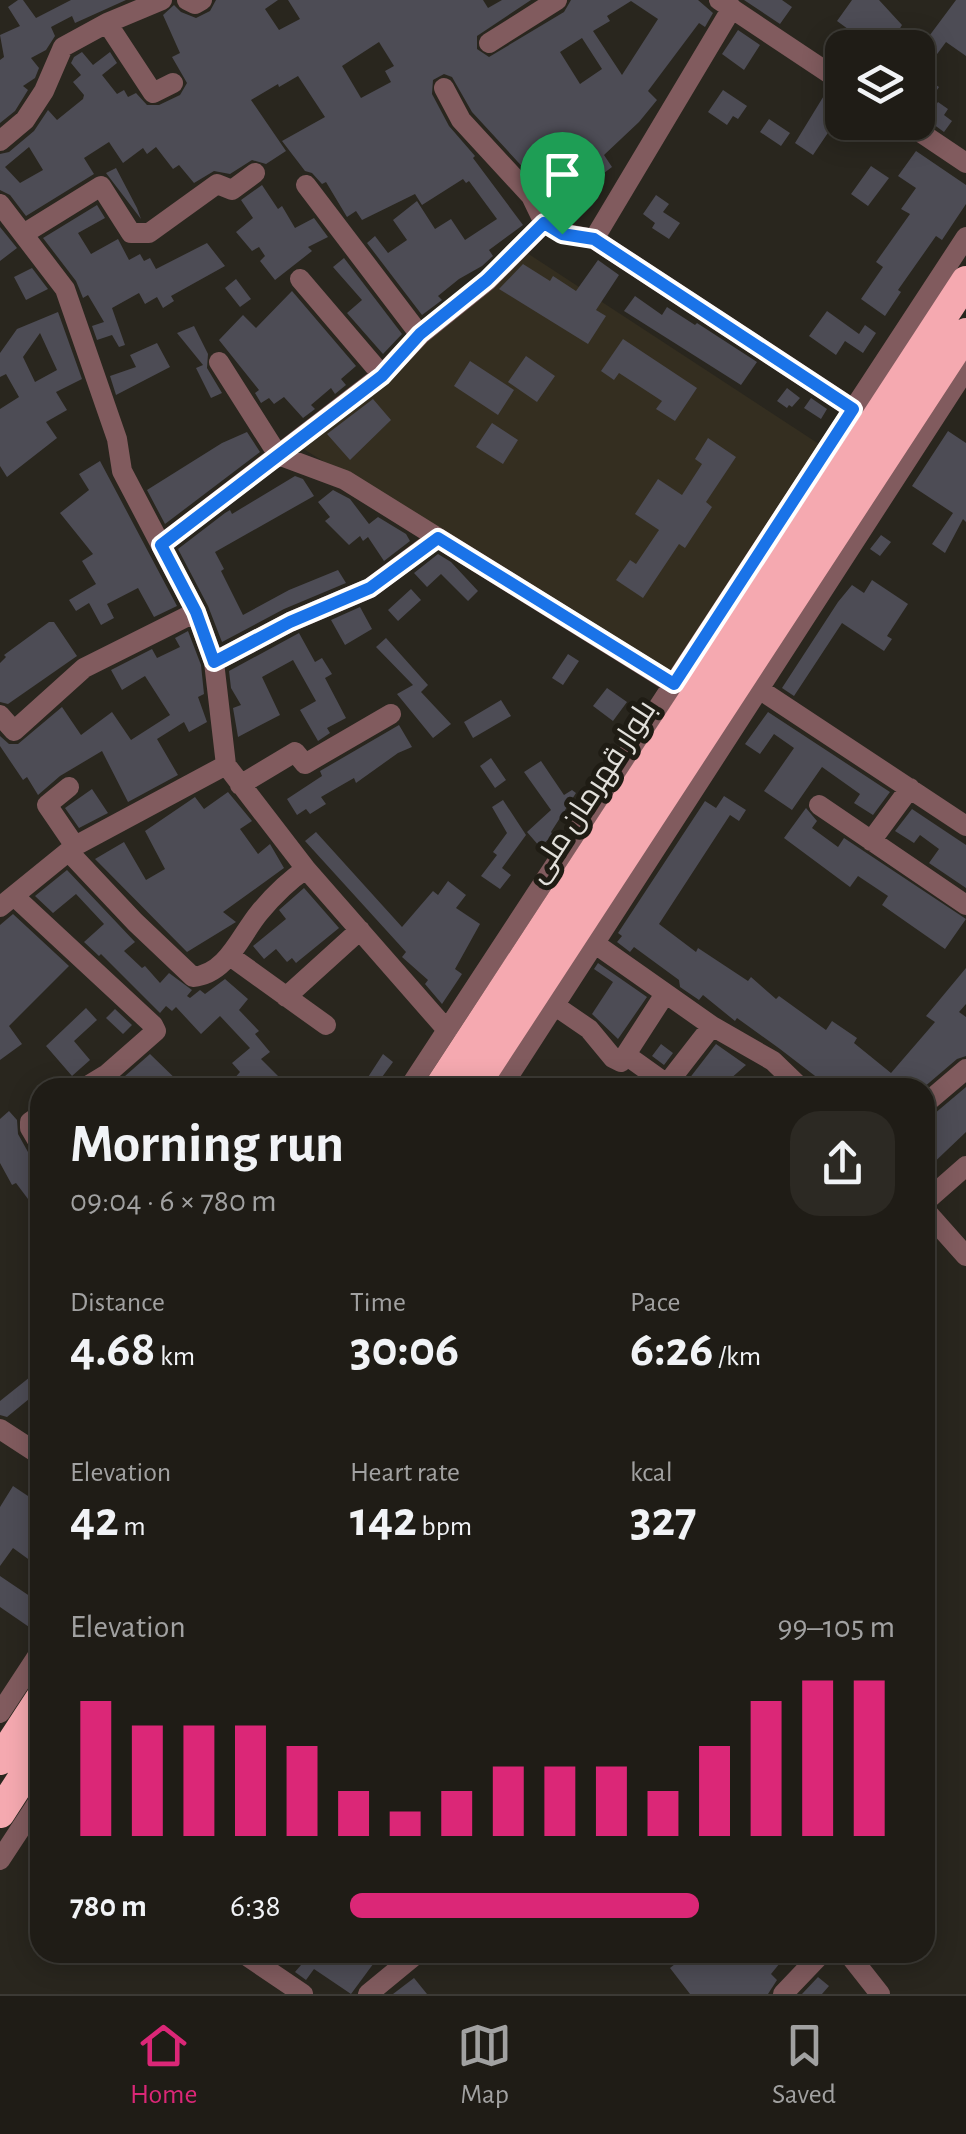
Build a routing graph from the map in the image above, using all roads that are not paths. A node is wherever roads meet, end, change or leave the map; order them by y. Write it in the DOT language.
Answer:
graph roads {
  1 [pos="162,0"];
  2 [pos="188,0"];
  3 [pos="202,0"];
  4 [pos="557,0"];
  5 [pos="735,6"];
  6 [pos="106,22"];
  7 [pos="490,43"];
  8 [pos="825,70"];
  9 [pos="173,82"];
  10 [pos="444,88"];
  11 [pos="932,140"];
  12 [pos="0,141"];
  13 [pos="966,163"];
  14 [pos="255,174"];
  15 [pos="306,185"];
  16 [pos="0,204"];
  17 [pos="544,223"];
  18 [pos="24,234"];
  19 [pos="966,236"];
  20 [pos="594,239"];
  21 [pos="300,279"];
  22 [pos="966,281"];
  23 [pos="966,333"];
  24 [pos="420,334"];
  25 [pos="219,362"];
  26 [pos="966,369"];
  27 [pos="382,376"];
  28 [pos="853,409"];
  29 [pos="278,456"];
  30 [pos="438,538"];
  31 [pos="161,545"];
  32 [pos="196,612"];
  33 [pos="214,662"];
  34 [pos="674,684"];
  35 [pos="758,689"];
  36 [pos="391,714"];
  37 [pos="0,715"];
  38 [pos="226,764"];
  39 [pos="240,784"];
  40 [pos="69,787"];
  41 [pos="910,788"];
  42 [pos="819,805"];
  43 [pos="966,826"];
  44 [pos="872,841"];
  45 [pos="72,850"];
  46 [pos="306,869"];
  47 [pos="7,902"];
  48 [pos="966,904"];
  49 [pos="360,930"];
  50 [pos="594,943"];
  51 [pos="230,956"];
  52 [pos="665,994"];
  53 [pos="286,996"];
  54 [pos="554,1005"];
  55 [pos="326,1025"];
  56 [pos="712,1026"];
  57 [pos="446,1030"];
  58 [pos="626,1055"];
  59 [pos="966,1069"];
  60 [pos="100,1078"];
  61 [pos="415,1078"];
  62 [pos="446,1078"];
  63 [pos="480,1078"];
  64 [pos="507,1078"];
  65 [pos="658,1078"];
  66 [pos="672,1078"];
  67 [pos="791,1078"];
  68 [pos="935,1095"];
  69 [pos="966,1166"];
  70 [pos="935,1193"];
  71 [pos="935,1221"];
  72 [pos="966,1256"];
  73 [pos="0,1429"];
  74 [pos="30,1448"];
  75 [pos="30,1667"];
  76 [pos="0,1713"];
  77 [pos="30,1714"];
  78 [pos="0,1760"];
  79 [pos="27,1812"];
  80 [pos="0,1860"];
  81 [pos="257,1963"];
  82 [pos="406,1963"];
  83 [pos="813,1963"];
  84 [pos="856,1963"];
  85 [pos="303,1994"];
  86 [pos="368,1994"];
  87 [pos="784,1994"];
  88 [pos="880,1994"];
  1 -- 6 [label="street"];
  2 -- 3 [label="street"];
  4 -- 7 [label="street"];
  5 -- 8 [label="street"];
  5 -- 20 [label="street"];
  6 -- 9 [label="street"];
  6 -- 12 [label="street"];
  10 -- 17 [label="street"];
  11 -- 13 [label="street"];
  14 -- 18 [label="street"];
  15 -- 24 [label="street"];
  16 -- 18 [label="street"];
  17 -- 20 [label="street"];
  17 -- 24 [label="street"];
  18 -- 31 [label="street"];
  19 -- 28 [label="street"];
  20 -- 28 [label="street"];
  21 -- 27 [label="street"];
  22 -- 62 [label="highway, بلوار قهرمان ملی"];
  23 -- 63 [label="highway"];
  24 -- 27 [label="street"];
  25 -- 29 [label="street"];
  26 -- 35 [label="street"];
  27 -- 29 [label="street"];
  28 -- 34 [label="street"];
  29 -- 30 [label="street"];
  29 -- 31 [label="street"];
  30 -- 33 [label="street"];
  30 -- 34 [label="street"];
  31 -- 32 [label="street"];
  32 -- 33 [label="street"];
  32 -- 37 [label="street"];
  33 -- 38 [label="street"];
  34 -- 57 [label="street"];
  35 -- 41 [label="street"];
  35 -- 50 [label="street"];
  36 -- 39 [label="street"];
  38 -- 39 [label="street"];
  38 -- 45 [label="street"];
  39 -- 46 [label="street"];
  40 -- 45 [label="street"];
  41 -- 43 [label="street"];
  41 -- 44 [label="street"];
  42 -- 44 [label="street"];
  44 -- 48 [label="street"];
  45 -- 47 [label="street"];
  45 -- 51 [label="street"];
  46 -- 49 [label="street"];
  46 -- 51 [label="street"];
  47 -- 60 [label="street"];
  49 -- 53 [label="street"];
  49 -- 57 [label="street"];
  50 -- 52 [label="street"];
  50 -- 54 [label="street"];
  51 -- 53 [label="street"];
  52 -- 56 [label="street"];
  52 -- 58 [label="street"];
  53 -- 55 [label="street"];
  54 -- 58 [label="street"];
  54 -- 64 [label="street"];
  56 -- 66 [label="street"];
  56 -- 67 [label="street"];
  57 -- 61 [label="street"];
  58 -- 65 [label="street"];
  59 -- 68 [label="street"];
  69 -- 70 [label="street"];
  71 -- 72 [label="street"];
  73 -- 74 [label="street"];
  75 -- 76 [label="street"];
  77 -- 78 [label="highway"];
  79 -- 80 [label="street"];
  81 -- 85 [label="street"];
  82 -- 86 [label="street"];
  83 -- 87 [label="street"];
  84 -- 88 [label="street"];
}
